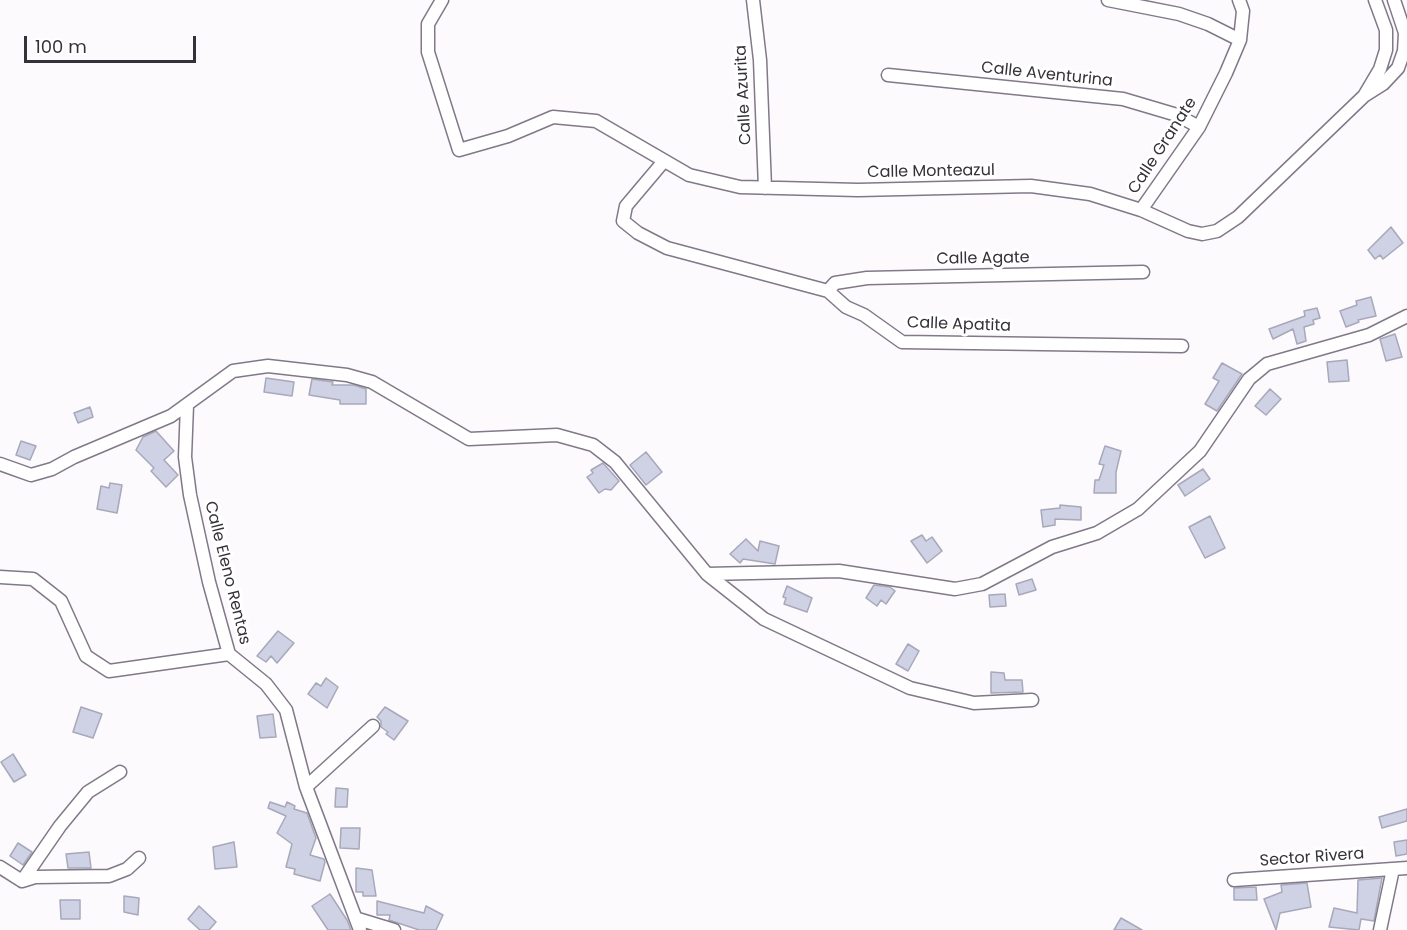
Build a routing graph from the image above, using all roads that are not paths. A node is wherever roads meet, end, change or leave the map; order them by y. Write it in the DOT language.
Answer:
graph roads {
  1 [pos="442,0"];
  2 [pos="753,0"];
  3 [pos="1108,0"];
  4 [pos="1239,0"];
  5 [pos="1375,0"];
  6 [pos="1394,0"];
  7 [pos="1404,20"];
  8 [pos="1384,27"];
  9 [pos="1240,39"];
  10 [pos="888,75"];
  11 [pos="1364,96"];
  12 [pos="1199,127"];
  13 [pos="664,161"];
  14 [pos="765,188"];
  15 [pos="1141,210"];
  16 [pos="1143,272"];
  17 [pos="828,291"];
  18 [pos="1407,316"];
  19 [pos="1182,346"];
  20 [pos="187,405"];
  21 [pos="0,464"];
  22 [pos="707,574"];
  23 [pos="0,577"];
  24 [pos="229,654"];
  25 [pos="1032,700"];
  26 [pos="373,726"];
  27 [pos="120,772"];
  28 [pos="306,787"];
  29 [pos="139,858"];
  30 [pos="0,867"];
  31 [pos="1407,868"];
  32 [pos="1392,869"];
  33 [pos="1234,880"];
  34 [pos="22,881"];
  35 [pos="359,924"];
  36 [pos="394,930"];
  37 [pos="1380,930"];
  1 -- 13 [label="street, Calle Monteazul"];
  2 -- 14 [label="street, Calle Azurita"];
  3 -- 9 [label="street"];
  4 -- 9 [label="street, Calle Granate"];
  5 -- 8 [label="street, Calle Monteazul"];
  6 -- 7 [label="street, Calle Monteazul"];
  7 -- 8 [label="street"];
  7 -- 11 [label="street, Calle Monteazul"];
  8 -- 11 [label="street, Calle Monteazul"];
  9 -- 12 [label="street, Calle Granate"];
  10 -- 12 [label="street, Calle Aventurina"];
  11 -- 15 [label="street, Calle Monteazul"];
  12 -- 15 [label="street, Calle Granate"];
  13 -- 14 [label="street, Calle Monteazul"];
  13 -- 17 [label="street, Calle Apatita"];
  14 -- 15 [label="street, Calle Monteazul"];
  16 -- 17 [label="street, Calle Agate"];
  17 -- 19 [label="street, Calle Apatita"];
  18 -- 22 [label="street"];
  20 -- 21 [label="street"];
  20 -- 22 [label="street"];
  20 -- 24 [label="street, Calle Eleno Rentas"];
  22 -- 25 [label="street"];
  23 -- 24 [label="street"];
  24 -- 28 [label="street, Calle Eleno Rentas"];
  26 -- 28 [label="street"];
  27 -- 34 [label="street"];
  28 -- 35 [label="street, Calle Eleno Rentas"];
  29 -- 34 [label="street"];
  30 -- 34 [label="street"];
  31 -- 32 [label="street, Sector Rivera"];
  32 -- 33 [label="street, Sector Rivera"];
  32 -- 37 [label="street"];
  35 -- 36 [label="street"];
}
